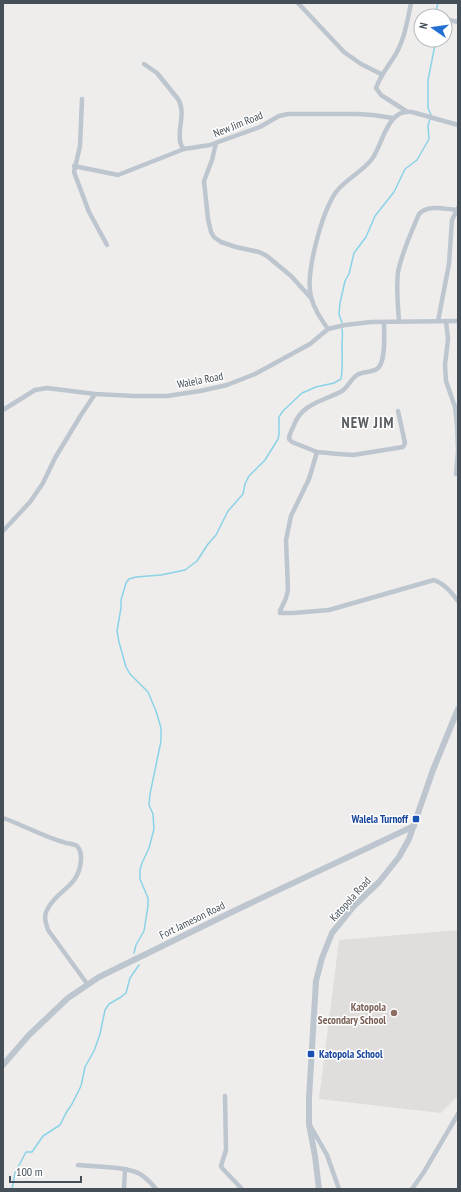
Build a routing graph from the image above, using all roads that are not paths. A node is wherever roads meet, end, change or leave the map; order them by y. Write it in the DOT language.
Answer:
graph roads {
  1 [pos="411,3"];
  2 [pos="301,4"];
  3 [pos="144,64"];
  4 [pos="381,74"];
  5 [pos="82,99"];
  6 [pos="406,111"];
  7 [pos="393,118"];
  8 [pos="458,125"];
  9 [pos="216,143"];
  10 [pos="184,149"];
  11 [pos="74,166"];
  12 [pos="457,209"];
  13 [pos="107,245"];
  14 [pos="311,298"];
  15 [pos="438,321"];
  16 [pos="446,321"];
  17 [pos="458,321"];
  18 [pos="384,322"];
  19 [pos="399,322"];
  20 [pos="328,329"];
  21 [pos="96,394"];
  22 [pos="3,410"];
  23 [pos="398,411"];
  24 [pos="317,452"];
  25 [pos="456,474"];
  26 [pos="3,531"];
  27 [pos="458,601"];
  28 [pos="458,709"];
  29 [pos="3,818"];
  30 [pos="414,826"];
  31 [pos="88,984"];
  32 [pos="3,1065"];
  33 [pos="225,1096"];
  34 [pos="458,1114"];
  35 [pos="309,1124"];
  36 [pos="78,1165"];
  37 [pos="125,1169"];
  38 [pos="124,1189"];
  39 [pos="156,1189"];
  40 [pos="242,1189"];
  41 [pos="319,1189"];
  42 [pos="339,1189"];
  43 [pos="412,1189"];
  1 -- 4 [label="street"];
  2 -- 4 [label="street"];
  3 -- 10 [label="street"];
  4 -- 6 [label="street"];
  5 -- 11 [label="street"];
  6 -- 7 [label="street"];
  6 -- 8 [label="street"];
  7 -- 9 [label="street, New Jim Road"];
  7 -- 14 [label="street"];
  9 -- 10 [label="street, New Jim Road"];
  9 -- 14 [label="street"];
  10 -- 11 [label="street, New Jim Road"];
  11 -- 13 [label="street"];
  12 -- 15 [label="street"];
  12 -- 19 [label="street"];
  14 -- 20 [label="street"];
  15 -- 16 [label="street, Walela Road"];
  15 -- 19 [label="street, Walela Road"];
  16 -- 17 [label="street, Walela Road"];
  16 -- 25 [label="street"];
  18 -- 19 [label="street, Walela Road"];
  18 -- 20 [label="street, Walela Road"];
  18 -- 24 [label="street"];
  20 -- 21 [label="street, Walela Road"];
  21 -- 22 [label="street, Walela Road"];
  21 -- 26 [label="street"];
  23 -- 24 [label="street"];
  24 -- 27 [label="street"];
  28 -- 30 [label="street, Katopola Road"];
  29 -- 31 [label="street"];
  30 -- 31 [label="street, Fort Jameson Road"];
  30 -- 35 [label="street, Katopola Road"];
  31 -- 32 [label="street, Fort Jameson Road"];
  33 -- 40 [label="street"];
  34 -- 43 [label="street"];
  35 -- 41 [label="street, Katopola Road"];
  35 -- 42 [label="street"];
  36 -- 37 [label="street"];
  37 -- 38 [label="street"];
  37 -- 39 [label="street"];
}
